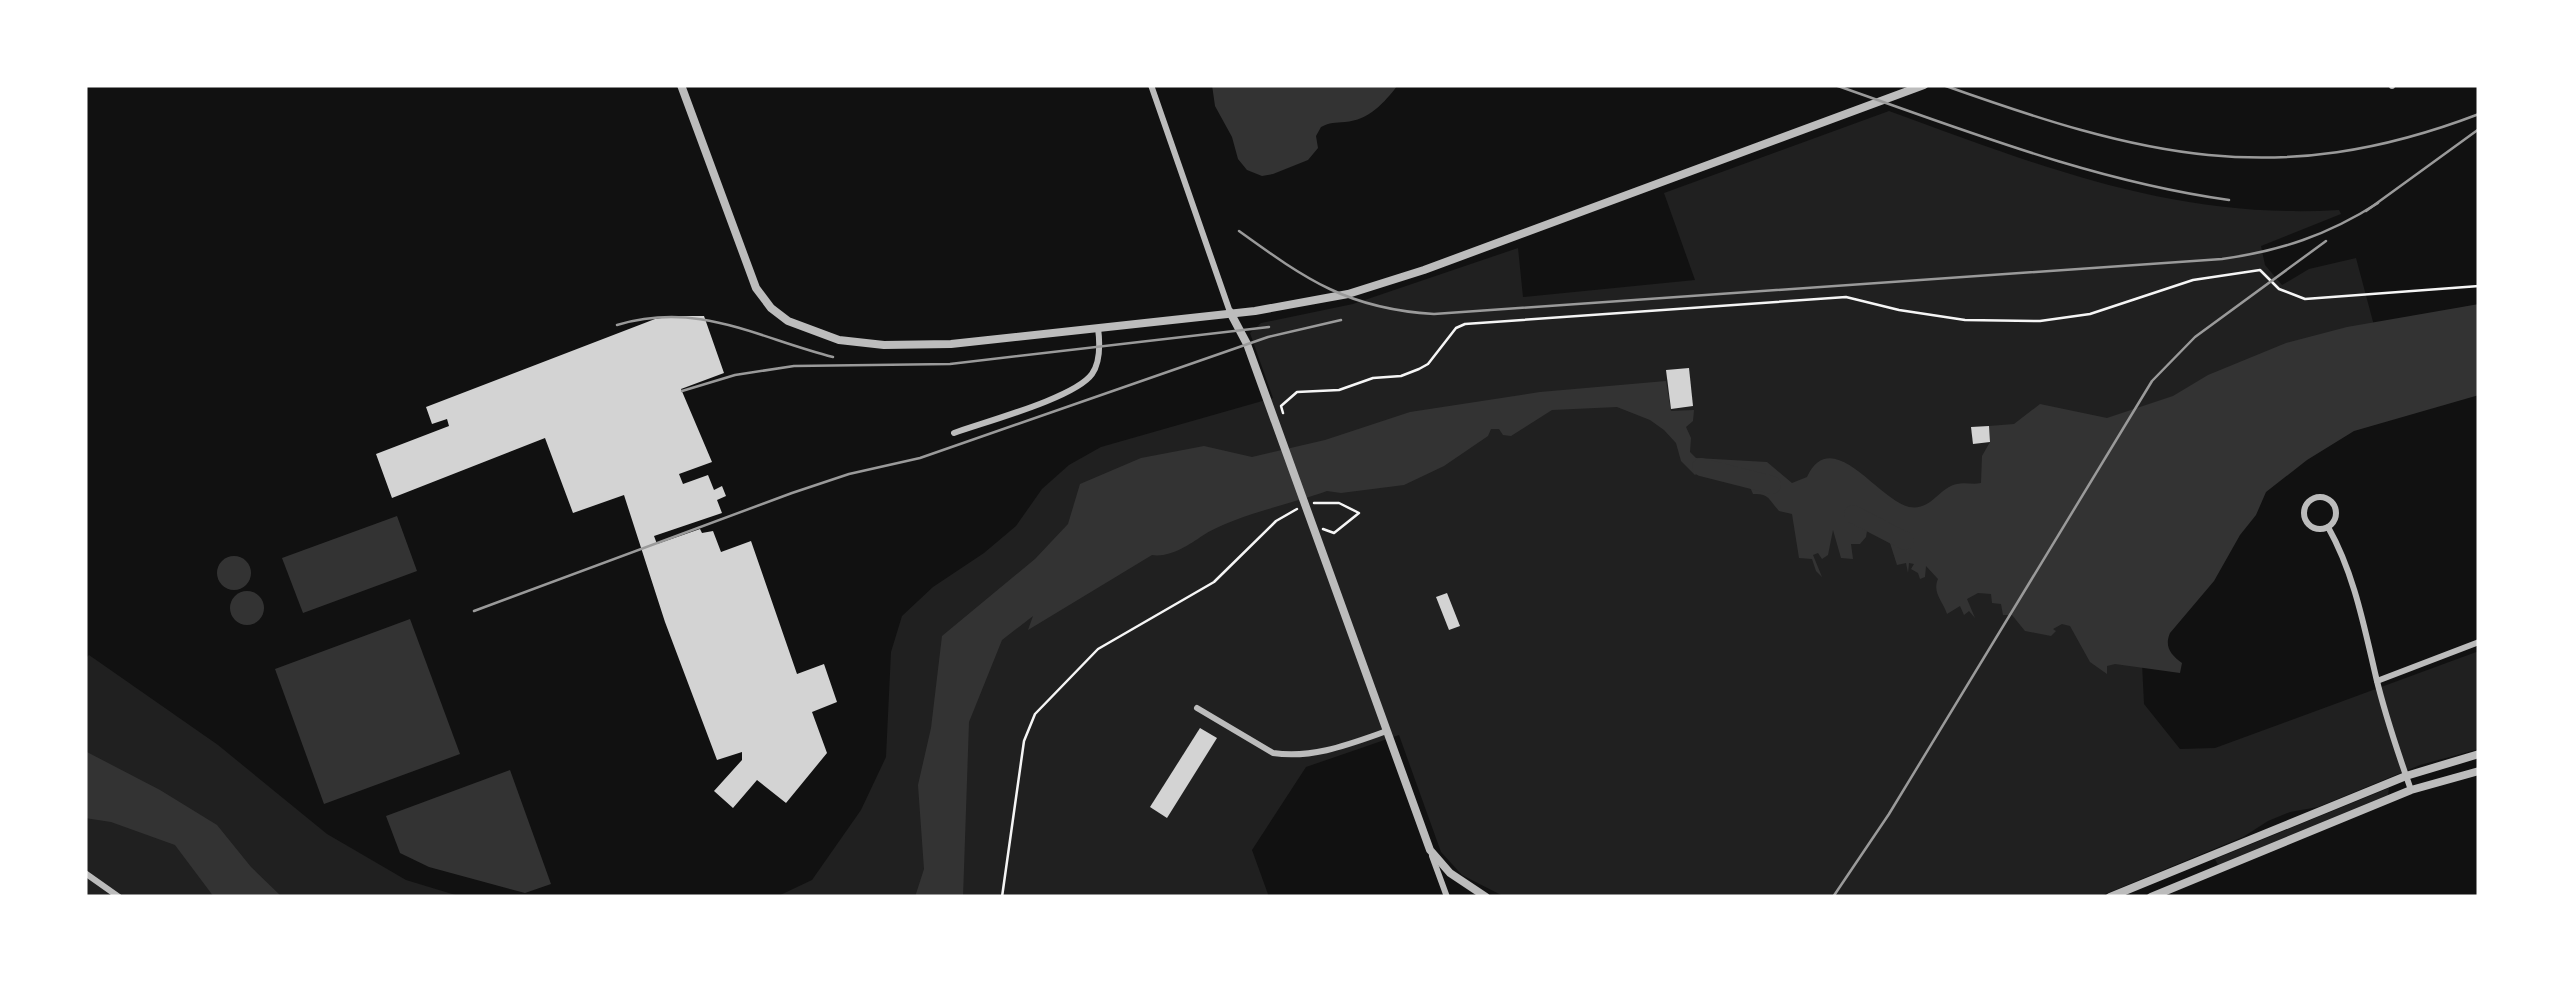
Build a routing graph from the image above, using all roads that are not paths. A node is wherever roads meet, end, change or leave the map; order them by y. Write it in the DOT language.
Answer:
graph roads {
  1 [pos="682,85"];
  2 [pos="1151,85"];
  3 [pos="1924,85"];
  4 [pos="1230,312"];
  5 [pos="1098,328"];
  6 [pos="954,433"];
  7 [pos="2328,527"];
  8 [pos="2479,642"];
  9 [pos="2377,680"];
  10 [pos="1198,708"];
  11 [pos="1387,731"];
  12 [pos="2479,754"];
  13 [pos="2479,771"];
  14 [pos="2406,776"];
  15 [pos="2411,790"];
  16 [pos="1430,850"];
  17 [pos="85,873"];
  18 [pos="1447,895"];
  19 [pos="118,897"];
  20 [pos="1437,897"];
  21 [pos="1486,897"];
  22 [pos="2110,897"];
  23 [pos="2151,897"];
  1 -- 5 [label="street"];
  2 -- 4 [label="street"];
  3 -- 4 [label="street"];
  4 -- 5 [label="street"];
  4 -- 11 [label="street"];
  5 -- 6 [label="street"];
  7 -- 7 [label="street"];
  7 -- 9 [label="street"];
  8 -- 9 [label="street"];
  9 -- 14 [label="street"];
  10 -- 11 [label="street"];
  11 -- 16 [label="street"];
  12 -- 14 [label="street"];
  13 -- 15 [label="street"];
  14 -- 15 [label="street"];
  14 -- 22 [label="street"];
  15 -- 23 [label="street"];
  16 -- 18 [label="street"];
  16 -- 21 [label="street"];
  17 -- 19 [label="street"];
  18 -- 20 [label="street"];
}
